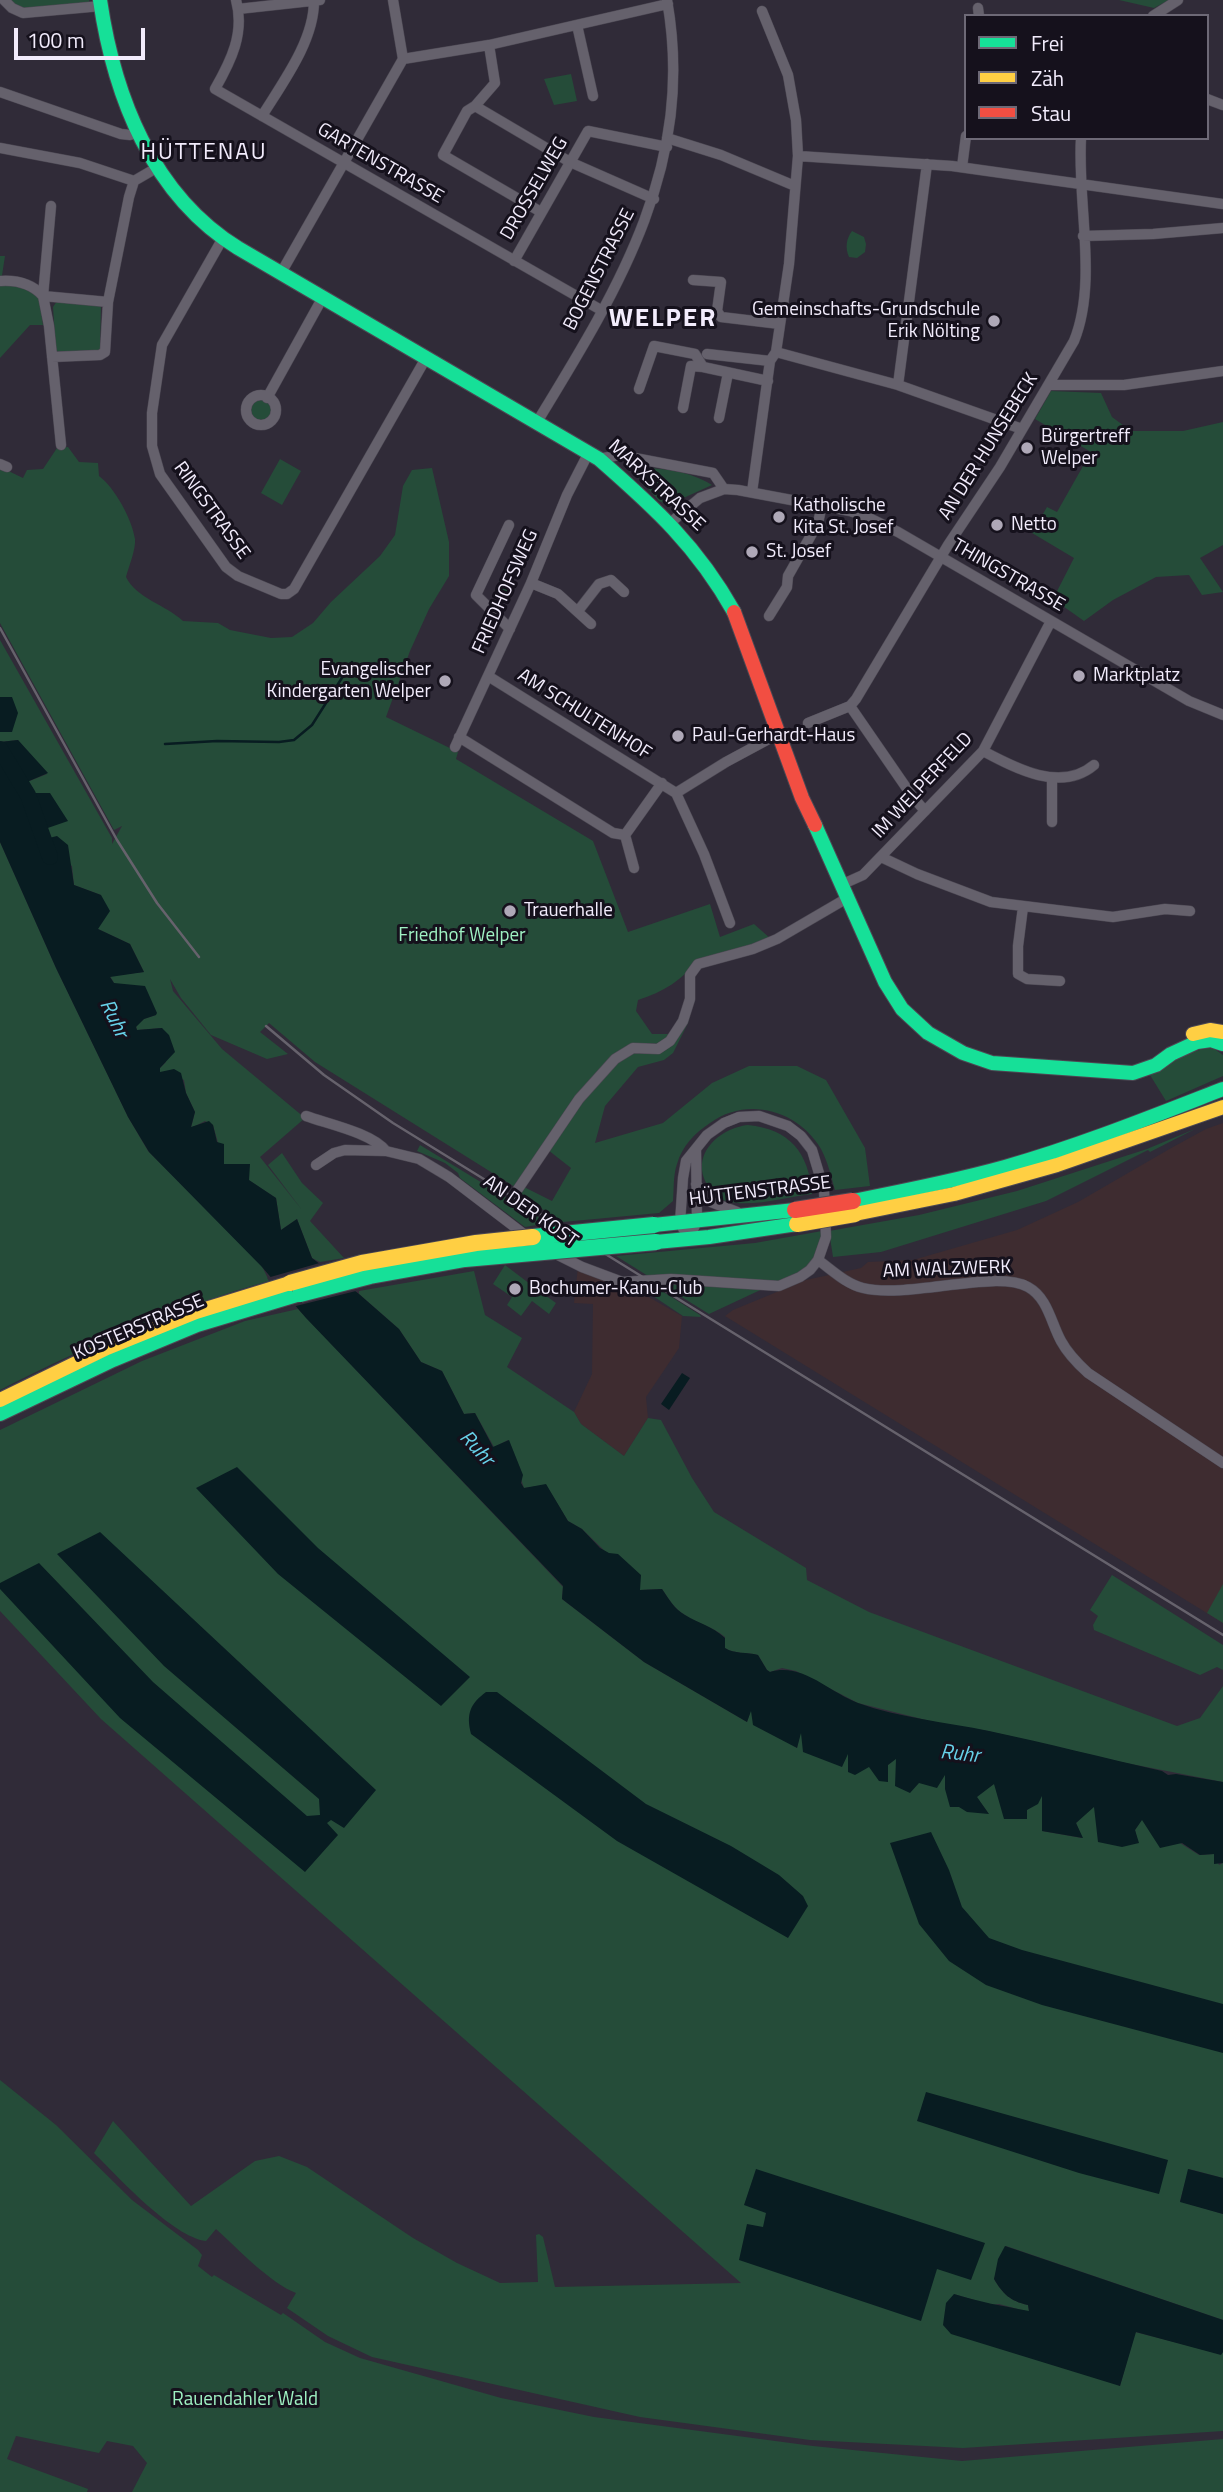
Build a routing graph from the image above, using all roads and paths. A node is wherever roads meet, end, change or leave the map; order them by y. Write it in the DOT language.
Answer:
graph roads {
  1 [pos="4,0"];
  2 [pos="320,0"];
  3 [pos="393,0"];
  4 [pos="1178,0"];
  5 [pos="314,1"];
  6 [pos="668,2"];
  7 [pos="101,3"];
  8 [pos="237,5"];
  9 [pos="762,11"];
  10 [pos="1156,14"];
  11 [pos="577,25"];
  12 [pos="489,45"];
  13 [pos="403,59"];
  14 [pos="0,92"];
  15 [pos="593,96"];
  16 [pos="475,106"];
  17 [pos="262,116"];
  18 [pos="138,133"];
  19 [pos="965,140"];
  20 [pos="1081,140"];
  21 [pos="667,143"];
  22 [pos="0,148"];
  23 [pos="798,156"];
  24 [pos="570,162"];
  25 [pos="343,163"];
  26 [pos="927,164"];
  27 [pos="158,167"];
  28 [pos="962,167"];
  29 [pos="134,181"];
  30 [pos="1080,184"];
  31 [pos="795,186"];
  32 [pos="654,199"];
  33 [pos="1223,204"];
  34 [pos="51,206"];
  35 [pos="541,212"];
  36 [pos="1223,228"];
  37 [pos="1083,236"];
  38 [pos="223,238"];
  39 [pos="514,261"];
  40 [pos="281,274"];
  41 [pos="693,280"];
  42 [pos="1,281"];
  43 [pos="43,296"];
  44 [pos="323,297"];
  45 [pos="108,302"];
  46 [pos="601,310"];
  47 [pos="780,324"];
  48 [pos="776,352"];
  49 [pos="707,354"];
  50 [pos="52,357"];
  51 [pos="426,358"];
  52 [pos="770,361"];
  53 [pos="703,368"];
  54 [pos="1223,371"];
  55 [pos="728,373"];
  56 [pos="768,381"];
  57 [pos="898,385"];
  58 [pos="1049,385"];
  59 [pos="639,389"];
  60 [pos="267,398"];
  61 [pos="683,408"];
  62 [pos="719,418"];
  63 [pos="537,422"];
  64 [pos="1022,429"];
  65 [pos="61,445"];
  66 [pos="594,456"];
  67 [pos="724,489"];
  68 [pos="752,492"];
  69 [pos="822,505"];
  70 [pos="670,523"];
  71 [pos="509,525"];
  72 [pos="940,557"];
  73 [pos="531,583"];
  74 [pos="624,592"];
  75 [pos="578,611"];
  76 [pos="769,616"];
  77 [pos="1051,621"];
  78 [pos="591,624"];
  79 [pos="510,629"];
  80 [pos="488,676"];
  81 [pos="850,706"];
  82 [pos="1223,715"];
  83 [pos="808,723"];
  84 [pos="778,734"];
  85 [pos="982,751"];
  86 [pos="1094,765"];
  87 [pos="1052,778"];
  88 [pos="662,783"];
  89 [pos="676,793"];
  90 [pos="925,811"];
  91 [pos="1052,822"];
  92 [pos="625,835"];
  93 [pos="881,857"];
  94 [pos="634,868"];
  95 [pos="846,890"];
  96 [pos="1023,906"];
  97 [pos="1190,911"];
  98 [pos="730,923"];
  99 [pos="1060,981"];
  100 [pos="1223,1032"];
  101 [pos="1223,1044"];
  102 [pos="1121,1071"];
  103 [pos="1223,1089"];
  104 [pos="1223,1107"];
  105 [pos="306,1116"];
  106 [pos="696,1149"];
  107 [pos="381,1151"];
  108 [pos="368,1161"];
  109 [pos="316,1165"];
  110 [pos="695,1182"];
  111 [pos="519,1189"];
  112 [pos="854,1207"];
  113 [pos="747,1215"];
  114 [pos="796,1217"];
  115 [pos="697,1222"];
  116 [pos="680,1223"];
  117 [pos="689,1239"];
  118 [pos="818,1260"];
  119 [pos="295,1288"];
  120 [pos="0,1400"];
  121 [pos="0,1414"];
  122 [pos="1223,1463"];
  1 -- 7 [label="street"];
  2 -- 5 [label="street"];
  3 -- 13 [label="street"];
  4 -- 10 [label="street"];
  5 -- 8 [label="street"];
  5 -- 17 [label="street"];
  6 -- 11 [label="street"];
  6 -- 21 [label="street, BOGENSTRASSE"];
  7 -- 18 [label="main road, MARXSTRASSE"];
  8 -- 17 [label="street, GARTENSTRASSE"];
  9 -- 23 [label="street"];
  11 -- 12 [label="street"];
  11 -- 15 [label="street"];
  12 -- 13 [label="street"];
  12 -- 16 [label="street"];
  13 -- 25 [label="street"];
  14 -- 18 [label="street"];
  16 -- 24 [label="street"];
  16 -- 35 [label="street"];
  17 -- 25 [label="street, GARTENSTRASSE"];
  18 -- 27 [label="main road, MARXSTRASSE"];
  19 -- 28 [label="street"];
  20 -- 30 [label="street, AN DER HUNSEBECK"];
  21 -- 24 [label="street, DROSSELWEG"];
  21 -- 31 [label="street"];
  21 -- 32 [label="street, BOGENSTRASSE"];
  22 -- 29 [label="street"];
  23 -- 26 [label="street"];
  23 -- 31 [label="street"];
  24 -- 32 [label="street"];
  24 -- 35 [label="street, DROSSELWEG"];
  25 -- 39 [label="street, GARTENSTRASSE"];
  25 -- 40 [label="street"];
  26 -- 28 [label="street"];
  26 -- 57 [label="street"];
  27 -- 29 [label="street"];
  27 -- 38 [label="main road, MARXSTRASSE"];
  28 -- 30 [label="street"];
  29 -- 45 [label="street"];
  30 -- 33 [label="street"];
  30 -- 37 [label="street, AN DER HUNSEBECK"];
  31 -- 47 [label="street"];
  32 -- 46 [label="street, BOGENSTRASSE"];
  34 -- 43 [label="street"];
  35 -- 39 [label="street, DROSSELWEG"];
  36 -- 37 [label="street"];
  37 -- 58 [label="street, AN DER HUNSEBECK"];
  38 -- 40 [label="main road, MARXSTRASSE"];
  38 -- 51 [label="street, RINGSTRASSE"];
  39 -- 46 [label="street, GARTENSTRASSE"];
  40 -- 44 [label="main road, MARXSTRASSE"];
  41 -- 47 [label="street"];
  42 -- 43 [label="street"];
  43 -- 45 [label="street"];
  43 -- 50 [label="street"];
  44 -- 51 [label="main road, MARXSTRASSE"];
  44 -- 60 [label="street"];
  45 -- 50 [label="street"];
  46 -- 63 [label="street, BOGENSTRASSE"];
  47 -- 48 [label="street"];
  48 -- 52 [label="street"];
  48 -- 57 [label="street"];
  49 -- 52 [label="street"];
  50 -- 65 [label="street"];
  51 -- 63 [label="main road, MARXSTRASSE"];
  52 -- 56 [label="street"];
  53 -- 55 [label="street"];
  53 -- 59 [label="street"];
  53 -- 61 [label="street"];
  54 -- 58 [label="street"];
  55 -- 56 [label="street"];
  55 -- 62 [label="street"];
  56 -- 68 [label="street"];
  57 -- 64 [label="street"];
  58 -- 64 [label="street, AN DER HUNSEBECK"];
  63 -- 66 [label="main road, MARXSTRASSE"];
  64 -- 72 [label="street, AN DER HUNSEBECK"];
  66 -- 67 [label="street, THINGSTRASSE"];
  66 -- 70 [label="main road, MARXSTRASSE"];
  66 -- 73 [label="street, FRIEDHOFSWEG"];
  67 -- 68 [label="street, THINGSTRASSE"];
  67 -- 70 [label="street"];
  68 -- 69 [label="street, THINGSTRASSE"];
  69 -- 72 [label="street, THINGSTRASSE"];
  69 -- 76 [label="street"];
  70 -- 84 [label="main road, MARXSTRASSE"];
  71 -- 79 [label="street"];
  72 -- 77 [label="street, THINGSTRASSE"];
  72 -- 81 [label="street, AN DER HUNSEBECK"];
  73 -- 75 [label="street"];
  73 -- 79 [label="street, FRIEDHOFSWEG"];
  74 -- 75 [label="street"];
  75 -- 78 [label="street"];
  77 -- 82 [label="street, THINGSTRASSE"];
  77 -- 85 [label="street, IM WELPERFELD"];
  79 -- 80 [label="street, FRIEDHOFSWEG"];
  80 -- 88 [label="street, AM SCHULTENHOF"];
  80 -- 92 [label="street, FRIEDHOFSWEG"];
  81 -- 83 [label="street"];
  81 -- 90 [label="street"];
  84 -- 89 [label="street"];
  84 -- 95 [label="main road, MARXSTRASSE"];
  85 -- 87 [label="street"];
  85 -- 90 [label="street, IM WELPERFELD"];
  86 -- 87 [label="street"];
  87 -- 91 [label="street"];
  88 -- 89 [label="street, AM SCHULTENHOF"];
  88 -- 92 [label="street, AM SCHULTENHOF"];
  89 -- 98 [label="street, AM SCHULTENHOF"];
  90 -- 93 [label="street, IM WELPERFELD"];
  92 -- 94 [label="street"];
  93 -- 95 [label="street, IM WELPERFELD"];
  93 -- 96 [label="street"];
  95 -- 102 [label="main road, MARXSTRASSE"];
  95 -- 111 [label="street, IM WELPERFELD"];
  96 -- 97 [label="street"];
  96 -- 99 [label="street"];
  100 -- 102 [label="main road, MARXSTRASSE"];
  101 -- 102 [label="main road, MARXSTRASSE"];
  103 -- 112 [label="main road, HÜTTENSTRASSE"];
  104 -- 112 [label="main road, HÜTTENSTRASSE"];
  105 -- 107 [label="street, AN DER KOST"];
  106 -- 110 [label="street"];
  106 -- 116 [label="street"];
  106 -- 118 [label="street"];
  107 -- 108 [label="street"];
  107 -- 109 [label="street, AN DER KOST"];
  107 -- 118 [label="street, AN DER KOST"];
  110 -- 113 [label="street"];
  110 -- 115 [label="street"];
  112 -- 114 [label="main road, HÜTTENSTRASSE, bridge"];
  113 -- 114 [label="main road, HÜTTENSTRASSE"];
  113 -- 115 [label="main road, HÜTTENSTRASSE"];
  114 -- 117 [label="main road, HÜTTENSTRASSE"];
  115 -- 116 [label="main road, HÜTTENSTRASSE"];
  115 -- 117 [label="street"];
  116 -- 117 [label="street"];
  116 -- 119 [label="main road, HÜTTENSTRASSE, bridge"];
  117 -- 119 [label="main road, HÜTTENSTRASSE, bridge"];
  118 -- 122 [label="street, AM WALZWERK"];
  119 -- 120 [label="main road, KOSTERSTRASSE"];
  119 -- 121 [label="main road, KOSTERSTRASSE"];
}
